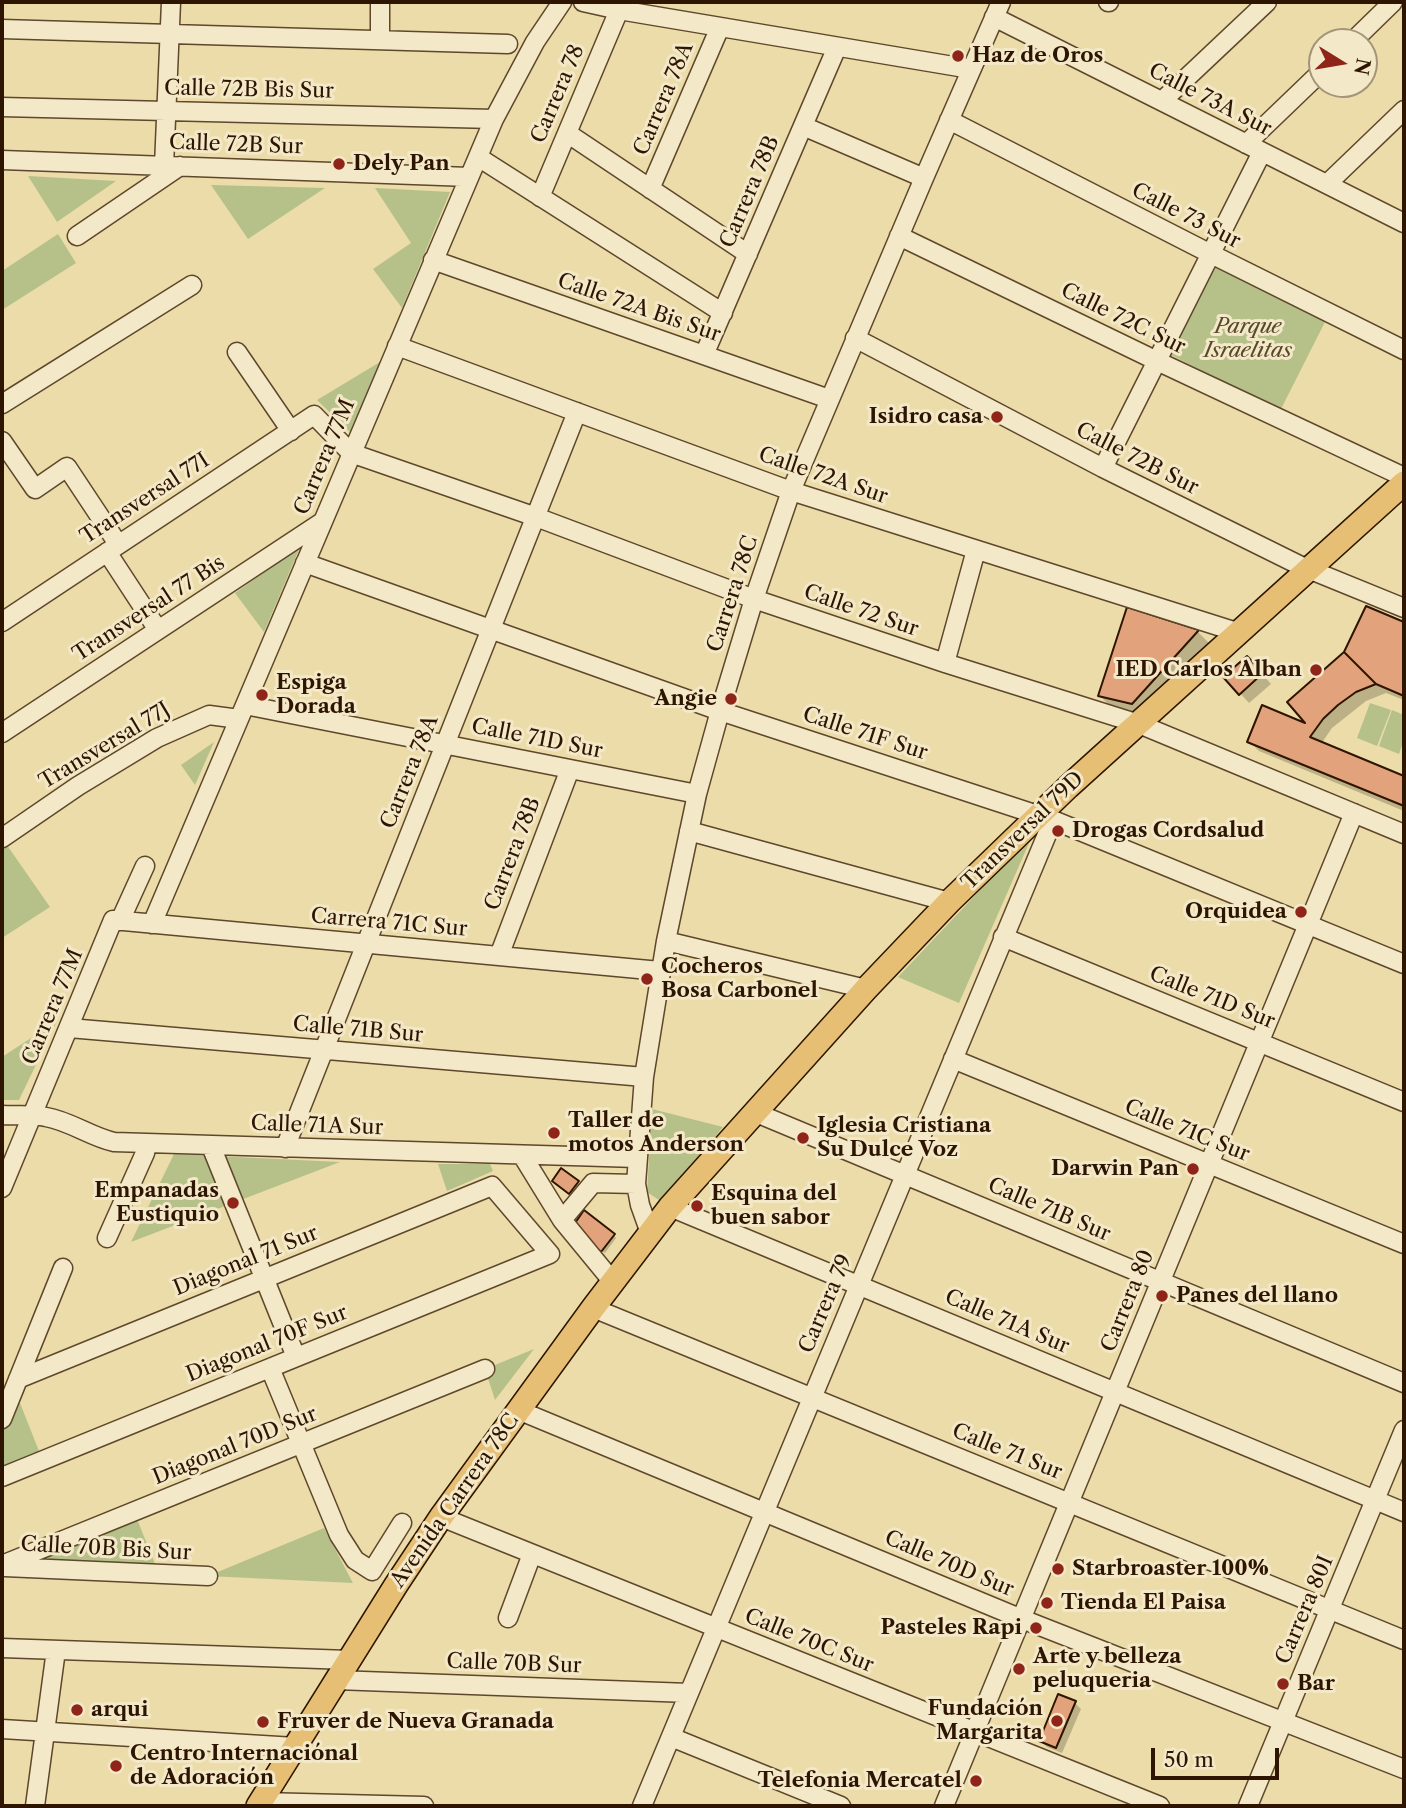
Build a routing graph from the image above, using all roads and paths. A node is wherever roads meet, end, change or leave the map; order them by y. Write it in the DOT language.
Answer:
graph roads {
  1 [pos="171,2"];
  2 [pos="380,2"];
  3 [pos="583,2"];
  4 [pos="1267,2"];
  5 [pos="1394,2"];
  6 [pos="557,8"];
  7 [pos="998,9"];
  8 [pos="619,10"];
  9 [pos="720,27"];
  10 [pos="1367,28"];
  11 [pos="2,29"];
  12 [pos="170,34"];
  13 [pos="380,39"];
  14 [pos="508,44"];
  15 [pos="837,47"];
  16 [pos="971,69"];
  17 [pos="1308,87"];
  18 [pos="1162,101"];
  19 [pos="2,107"];
  20 [pos="1404,110"];
  21 [pos="167,111"];
  22 [pos="494,119"];
  23 [pos="948,120"];
  24 [pos="803,126"];
  25 [pos="566,133"];
  26 [pos="1254,148"];
  27 [pos="478,157"];
  28 [pos="2,160"];
  29 [pos="172,166"];
  30 [pos="469,177"];
  31 [pos="923,178"];
  32 [pos="1327,184"];
  33 [pos="650,189"];
  34 [pos="540,197"];
  35 [pos="1404,223"];
  36 [pos="77,236"];
  37 [pos="899,236"];
  38 [pos="748,254"];
  39 [pos="1211,254"];
  40 [pos="433,260"];
  41 [pos="192,285"];
  42 [pos="723,313"];
  43 [pos="855,338"];
  44 [pos="397,346"];
  45 [pos="1404,350"];
  46 [pos="237,352"];
  47 [pos="705,355"];
  48 [pos="1157,361"];
  49 [pos="829,399"];
  50 [pos="2,404"];
  51 [pos="577,412"];
  52 [pos="314,415"];
  53 [pos="291,430"];
  54 [pos="2,441"];
  55 [pos="351,453"];
  56 [pos="1103,468"];
  57 [pos="1404,477"];
  58 [pos="1404,483"];
  59 [pos="791,491"];
  60 [pos="536,517"];
  61 [pos="322,522"];
  62 [pos="112,548"];
  63 [pos="976,550"];
  64 [pos="305,563"];
  65 [pos="1308,570"];
  66 [pos="754,599"];
  67 [pos="1404,608"];
  68 [pos="2,622"];
  69 [pos="491,629"];
  70 [pos="158,630"];
  71 [pos="1240,633"];
  72 [pos="945,663"];
  73 [pos="720,711"];
  74 [pos="242,712"];
  75 [pos="1139,724"];
  76 [pos="2,733"];
  77 [pos="445,744"];
  78 [pos="570,769"];
  79 [pos="697,794"];
  80 [pos="1354,813"];
  81 [pos="1046,817"];
  82 [pos="689,831"];
  83 [pos="1404,834"];
  84 [pos="2,838"];
  85 [pos="145,866"];
  86 [pos="949,902"];
  87 [pos="117,921"];
  88 [pos="152,924"];
  89 [pos="1308,924"];
  90 [pos="1003,937"];
  91 [pos="666,941"];
  92 [pos="366,944"];
  93 [pos="499,956"];
  94 [pos="1404,964"];
  95 [pos="660,971"];
  96 [pos="866,989"];
  97 [pos="69,1028"];
  98 [pos="1259,1042"];
  99 [pos="323,1050"];
  100 [pos="953,1059"];
  101 [pos="644,1077"];
  102 [pos="1404,1102"];
  103 [pos="754,1112"];
  104 [pos="2,1115"];
  105 [pos="32,1116"];
  106 [pos="147,1144"];
  107 [pos="211,1146"];
  108 [pos="285,1148"];
  109 [pos="522,1155"];
  110 [pos="637,1158"];
  111 [pos="1209,1164"];
  112 [pos="905,1175"];
  113 [pos="636,1184"];
  114 [pos="492,1186"];
  115 [pos="2,1188"];
  116 [pos="670,1207"];
  117 [pos="562,1220"];
  118 [pos="650,1233"];
  119 [pos="107,1238"];
  120 [pos="1404,1244"];
  121 [pos="63,1268"];
  122 [pos="264,1279"];
  123 [pos="613,1282"];
  124 [pos="1161,1282"];
  125 [pos="859,1285"];
  126 [pos="593,1308"];
  127 [pos="296,1357"];
  128 [pos="270,1368"];
  129 [pos="485,1369"];
  130 [pos="18,1379"];
  131 [pos="1404,1383"];
  132 [pos="1115,1392"];
  133 [pos="812,1397"];
  134 [pos="519,1410"];
  135 [pos="2,1419"];
  136 [pos="1404,1430"];
  137 [pos="301,1444"];
  138 [pos="2,1477"];
  139 [pos="1375,1500"];
  140 [pos="1070,1502"];
  141 [pos="765,1512"];
  142 [pos="1404,1512"];
  143 [pos="441,1517"];
  144 [pos="402,1522"];
  145 [pos="391,1542"];
  146 [pos="532,1553"];
  147 [pos="413,1559"];
  148 [pos="2,1566"];
  149 [pos="208,1576"];
  150 [pos="1330,1609"];
  151 [pos="508,1618"];
  152 [pos="1022,1619"];
  153 [pos="717,1628"];
  154 [pos="1404,1640"];
  155 [pos="2,1648"];
  156 [pos="56,1650"];
  157 [pos="349,1660"];
  158 [pos="336,1680"];
  159 [pos="689,1693"];
  160 [pos="1283,1721"];
  161 [pos="2,1729"];
  162 [pos="45,1732"];
  163 [pos="975,1732"];
  164 [pos="671,1737"];
  165 [pos="295,1747"];
  166 [pos="1404,1769"];
  167 [pos="260,1804"];
  168 [pos="35,1806"];
  169 [pos="424,1806"];
  170 [pos="642,1806"];
  171 [pos="841,1806"];
  172 [pos="944,1806"];
  173 [pos="1160,1806"];
  174 [pos="1248,1806"];
  1 -- 12 [label="street"];
  2 -- 13 [label="street"];
  3 -- 8 [label="street"];
  4 -- 18 [label="street"];
  5 -- 10 [label="street"];
  6 -- 22 [label="street, Carrera 77M"];
  7 -- 16 [label="street, Carrera 78C"];
  7 -- 18 [label="street, Calle 73A Sur"];
  8 -- 9 [label="street"];
  8 -- 25 [label="street, Carrera 78"];
  9 -- 15 [label="street"];
  9 -- 33 [label="street, Carrera 78A"];
  11 -- 12 [label="street"];
  12 -- 13 [label="street"];
  12 -- 21 [label="street"];
  13 -- 14 [label="street"];
  15 -- 16 [label="street"];
  15 -- 24 [label="street, Carrera 78B"];
  16 -- 23 [label="street, Carrera 78C"];
  17 -- 26 [label="street"];
  18 -- 26 [label="street, Calle 73A Sur"];
  19 -- 21 [label="street, Calle 72B Bis Sur"];
  20 -- 32 [label="street"];
  21 -- 22 [label="street, Calle 72B Bis Sur"];
  21 -- 29 [label="street"];
  22 -- 27 [label="street, Carrera 77M"];
  23 -- 31 [label="street, Carrera 78C"];
  23 -- 39 [label="street, Calle 73 Sur"];
  24 -- 31 [label="street"];
  24 -- 38 [label="street, Carrera 78B"];
  25 -- 33 [label="street"];
  25 -- 34 [label="street, Carrera 78"];
  26 -- 32 [label="street, Calle 73A Sur"];
  26 -- 39 [label="street"];
  27 -- 30 [label="street, Carrera 77M"];
  27 -- 34 [label="street"];
  28 -- 29 [label="street, Calle 72B Sur"];
  29 -- 30 [label="street, Calle 72B Sur"];
  29 -- 36 [label="street"];
  30 -- 40 [label="street, Carrera 77M"];
  31 -- 37 [label="street, Carrera 78C"];
  32 -- 35 [label="street, Calle 73A Sur"];
  33 -- 38 [label="street"];
  34 -- 42 [label="street"];
  37 -- 43 [label="street, Carrera 78C"];
  37 -- 48 [label="street, Calle 72C Sur"];
  38 -- 42 [label="street, Carrera 78B"];
  39 -- 45 [label="street, Calle 73 Sur"];
  39 -- 48 [label="street"];
  40 -- 44 [label="street, Carrera 77M"];
  40 -- 47 [label="street, Calle 72A Bis Sur"];
  41 -- 50 [label="street"];
  42 -- 47 [label="street, Carrera 78B"];
  43 -- 49 [label="street, Carrera 78C"];
  43 -- 56 [label="street, Calle 72B Sur"];
  44 -- 51 [label="street, Calle 72A Sur"];
  44 -- 55 [label="street, Carrera 77M"];
  46 -- 53 [label="street"];
  47 -- 49 [label="street, Calle 72A Bis Sur"];
  48 -- 56 [label="street"];
  48 -- 57 [label="street, Calle 72C Sur"];
  49 -- 59 [label="street, Carrera 78C"];
  51 -- 59 [label="street, Calle 72A Sur"];
  51 -- 60 [label="street, Carrera 78A"];
  52 -- 53 [label="street, Transversal 77I"];
  52 -- 55 [label="street, Calle 72 Sur"];
  53 -- 62 [label="street, Transversal 77I"];
  54 -- 62 [label="street"];
  55 -- 60 [label="street, Calle 72 Sur"];
  55 -- 61 [label="street, Carrera 77M"];
  56 -- 65 [label="street, Calle 72B Sur"];
  58 -- 65 [label="main road, Transversal 79D"];
  59 -- 63 [label="street, Calle 72A Sur"];
  59 -- 66 [label="street, Carrera 78C"];
  60 -- 66 [label="street, Calle 72 Sur"];
  60 -- 69 [label="street, Carrera 78A"];
  61 -- 64 [label="street, Carrera 77M"];
  61 -- 70 [label="street, Transversal 77 Bis"];
  62 -- 68 [label="street, Transversal 77I"];
  62 -- 70 [label="street"];
  63 -- 71 [label="street, Calle 72A Sur"];
  63 -- 72 [label="street"];
  64 -- 69 [label="street, Calle 71F Sur"];
  64 -- 74 [label="street, Carrera 77M"];
  65 -- 67 [label="street, Calle 72B Sur"];
  65 -- 71 [label="main road, Transversal 79D"];
  66 -- 72 [label="street, Calle 72 Sur"];
  66 -- 73 [label="street, Carrera 78C"];
  69 -- 73 [label="street, Calle 71F Sur"];
  69 -- 77 [label="street, Carrera 78A"];
  70 -- 76 [label="street, Transversal 77 Bis"];
  71 -- 75 [label="main road, Transversal 79D"];
  72 -- 75 [label="street, Calle 72 Sur"];
  73 -- 79 [label="street, Carrera 78C"];
  73 -- 81 [label="street, Calle 71F Sur"];
  74 -- 77 [label="street, Calle 71D Sur"];
  74 -- 84 [label="street, Transversal 77J"];
  74 -- 88 [label="street, Carrera 77M"];
  75 -- 80 [label="street, Calle 72 Sur"];
  75 -- 81 [label="main road, Transversal 79D"];
  77 -- 78 [label="street, Calle 71D Sur"];
  77 -- 92 [label="street, Carrera 78A"];
  78 -- 79 [label="street, Calle 71D Sur"];
  78 -- 93 [label="street, Carrera 78B"];
  79 -- 82 [label="street, Carrera 78C"];
  80 -- 83 [label="street, Calle 72 Sur"];
  80 -- 89 [label="street, Carrera 80"];
  81 -- 86 [label="main road, Transversal 79D"];
  81 -- 89 [label="street, Calle 71F Sur"];
  81 -- 90 [label="street, Carrera 79"];
  82 -- 86 [label="street"];
  82 -- 91 [label="street, Carrera 78C"];
  85 -- 87 [label="street, Carrera 77M"];
  86 -- 96 [label="main road, Transversal 79D"];
  87 -- 88 [label="street, Carrera 71C Sur"];
  87 -- 97 [label="street, Carrera 77M"];
  88 -- 92 [label="street, Carrera 71C Sur"];
  89 -- 94 [label="street, Calle 71F Sur"];
  89 -- 98 [label="street, Carrera 80"];
  90 -- 98 [label="street, Calle 71D Sur"];
  90 -- 100 [label="street, Carrera 79"];
  91 -- 95 [label="street, Carrera 78C"];
  91 -- 96 [label="street"];
  92 -- 93 [label="street, Carrera 71C Sur"];
  92 -- 99 [label="street, Carrera 78A"];
  93 -- 95 [label="street, Carrera 71C Sur"];
  95 -- 101 [label="street, Carrera 78C"];
  96 -- 103 [label="main road, Transversal 79D"];
  97 -- 99 [label="street, Calle 71B Sur"];
  97 -- 105 [label="street, Carrera 77M"];
  98 -- 102 [label="street, Calle 71D Sur"];
  98 -- 111 [label="street, Carrera 80"];
  99 -- 101 [label="street, Calle 71B Sur"];
  99 -- 108 [label="street, Carrera 78A"];
  100 -- 111 [label="street, Calle 71C Sur"];
  100 -- 112 [label="street, Carrera 79"];
  101 -- 110 [label="street, Carrera 78C"];
  103 -- 112 [label="street, Calle 71B Sur"];
  103 -- 116 [label="main road, Transversal 79D"];
  104 -- 105 [label="street, Calle 71A Sur"];
  105 -- 106 [label="street, Calle 71A Sur"];
  105 -- 115 [label="street, Carrera 77M"];
  106 -- 107 [label="street, Calle 71A Sur"];
  106 -- 119 [label="street"];
  107 -- 108 [label="street, Calle 71A Sur"];
  107 -- 122 [label="street"];
  108 -- 109 [label="street, Calle 71A Sur"];
  109 -- 110 [label="street, Calle 71A Sur"];
  109 -- 117 [label="street"];
  110 -- 113 [label="street, Carrera 78C"];
  111 -- 120 [label="street, Calle 71C Sur"];
  111 -- 124 [label="street, Carrera 80"];
  112 -- 124 [label="street, Calle 71B Sur"];
  112 -- 125 [label="street, Carrera 79"];
  113 -- 117 [label="street"];
  113 -- 118 [label="street, Carrera 78C"];
  114 -- 122 [label="street, Diagonal 71 Sur"];
  114 -- 127 [label="street, Diagonal 70F Sur"];
  116 -- 118 [label="main road, Avenida Carrera 78C"];
  116 -- 125 [label="street, Calle 71A Sur"];
  117 -- 123 [label="street"];
  118 -- 123 [label="main road, Avenida Carrera 78C"];
  121 -- 130 [label="street"];
  122 -- 127 [label="street"];
  122 -- 130 [label="street, Diagonal 71 Sur"];
  123 -- 126 [label="main road, Avenida Carrera 78C"];
  124 -- 131 [label="street, Calle 71B Sur"];
  124 -- 132 [label="street, Carrera 80"];
  125 -- 132 [label="street, Calle 71A Sur"];
  125 -- 133 [label="street, Carrera 79"];
  126 -- 133 [label="street, Calle 71 Sur"];
  126 -- 134 [label="main road, Avenida Carrera 78C"];
  127 -- 128 [label="street, Diagonal 70F Sur"];
  128 -- 137 [label="street"];
  128 -- 138 [label="street, Diagonal 70F Sur"];
  129 -- 137 [label="street, Diagonal 70D Sur"];
  130 -- 135 [label="street"];
  132 -- 139 [label="street, Calle 71A Sur"];
  132 -- 140 [label="street, Carrera 80"];
  133 -- 140 [label="street, Calle 71 Sur"];
  133 -- 141 [label="street, Carrera 79"];
  134 -- 141 [label="street, Calle 70D Sur"];
  134 -- 143 [label="main road, Avenida Carrera 78C"];
  136 -- 139 [label="street, Carrera 80I"];
  137 -- 145 [label="street"];
  137 -- 148 [label="street, Diagonal 70D Sur"];
  139 -- 142 [label="street, Calle 71A Sur"];
  139 -- 150 [label="street, Carrera 80I"];
  140 -- 150 [label="street, Calle 71 Sur"];
  140 -- 152 [label="street, Carrera 80"];
  141 -- 152 [label="street, Calle 70D Sur"];
  141 -- 153 [label="street, Carrera 79"];
  143 -- 146 [label="street, Calle 70C Sur"];
  143 -- 147 [label="main road, Avenida Carrera 78C"];
  144 -- 145 [label="street"];
  145 -- 147 [label="street"];
  146 -- 151 [label="street"];
  146 -- 153 [label="street, Calle 70C Sur"];
  147 -- 157 [label="main road, Avenida Carrera 78C"];
  148 -- 149 [label="street, Calle 70B Bis Sur"];
  150 -- 154 [label="street, Calle 71 Sur"];
  150 -- 160 [label="street, Carrera 80I"];
  152 -- 160 [label="street, Calle 70D Sur"];
  152 -- 163 [label="street, Carrera 80"];
  153 -- 159 [label="street, Carrera 79"];
  153 -- 163 [label="street, Calle 70C Sur"];
  155 -- 156 [label="street"];
  156 -- 157 [label="street"];
  156 -- 162 [label="street"];
  157 -- 158 [label="main road, Avenida Carrera 78C"];
  158 -- 159 [label="street, Calle 70B Sur"];
  158 -- 165 [label="main road, Avenida Carrera 78C"];
  159 -- 164 [label="street, Carrera 79"];
  160 -- 166 [label="street, Calle 70D Sur"];
  160 -- 174 [label="street, Carrera 80I"];
  161 -- 162 [label="street"];
  162 -- 165 [label="street"];
  162 -- 168 [label="street"];
  163 -- 172 [label="street, Carrera 80"];
  163 -- 173 [label="street, Calle 70C Sur"];
  164 -- 170 [label="street, Carrera 79"];
  164 -- 171 [label="street"];
  165 -- 167 [label="main road, Avenida Carrera 78C"];
  167 -- 169 [label="street"];
}
